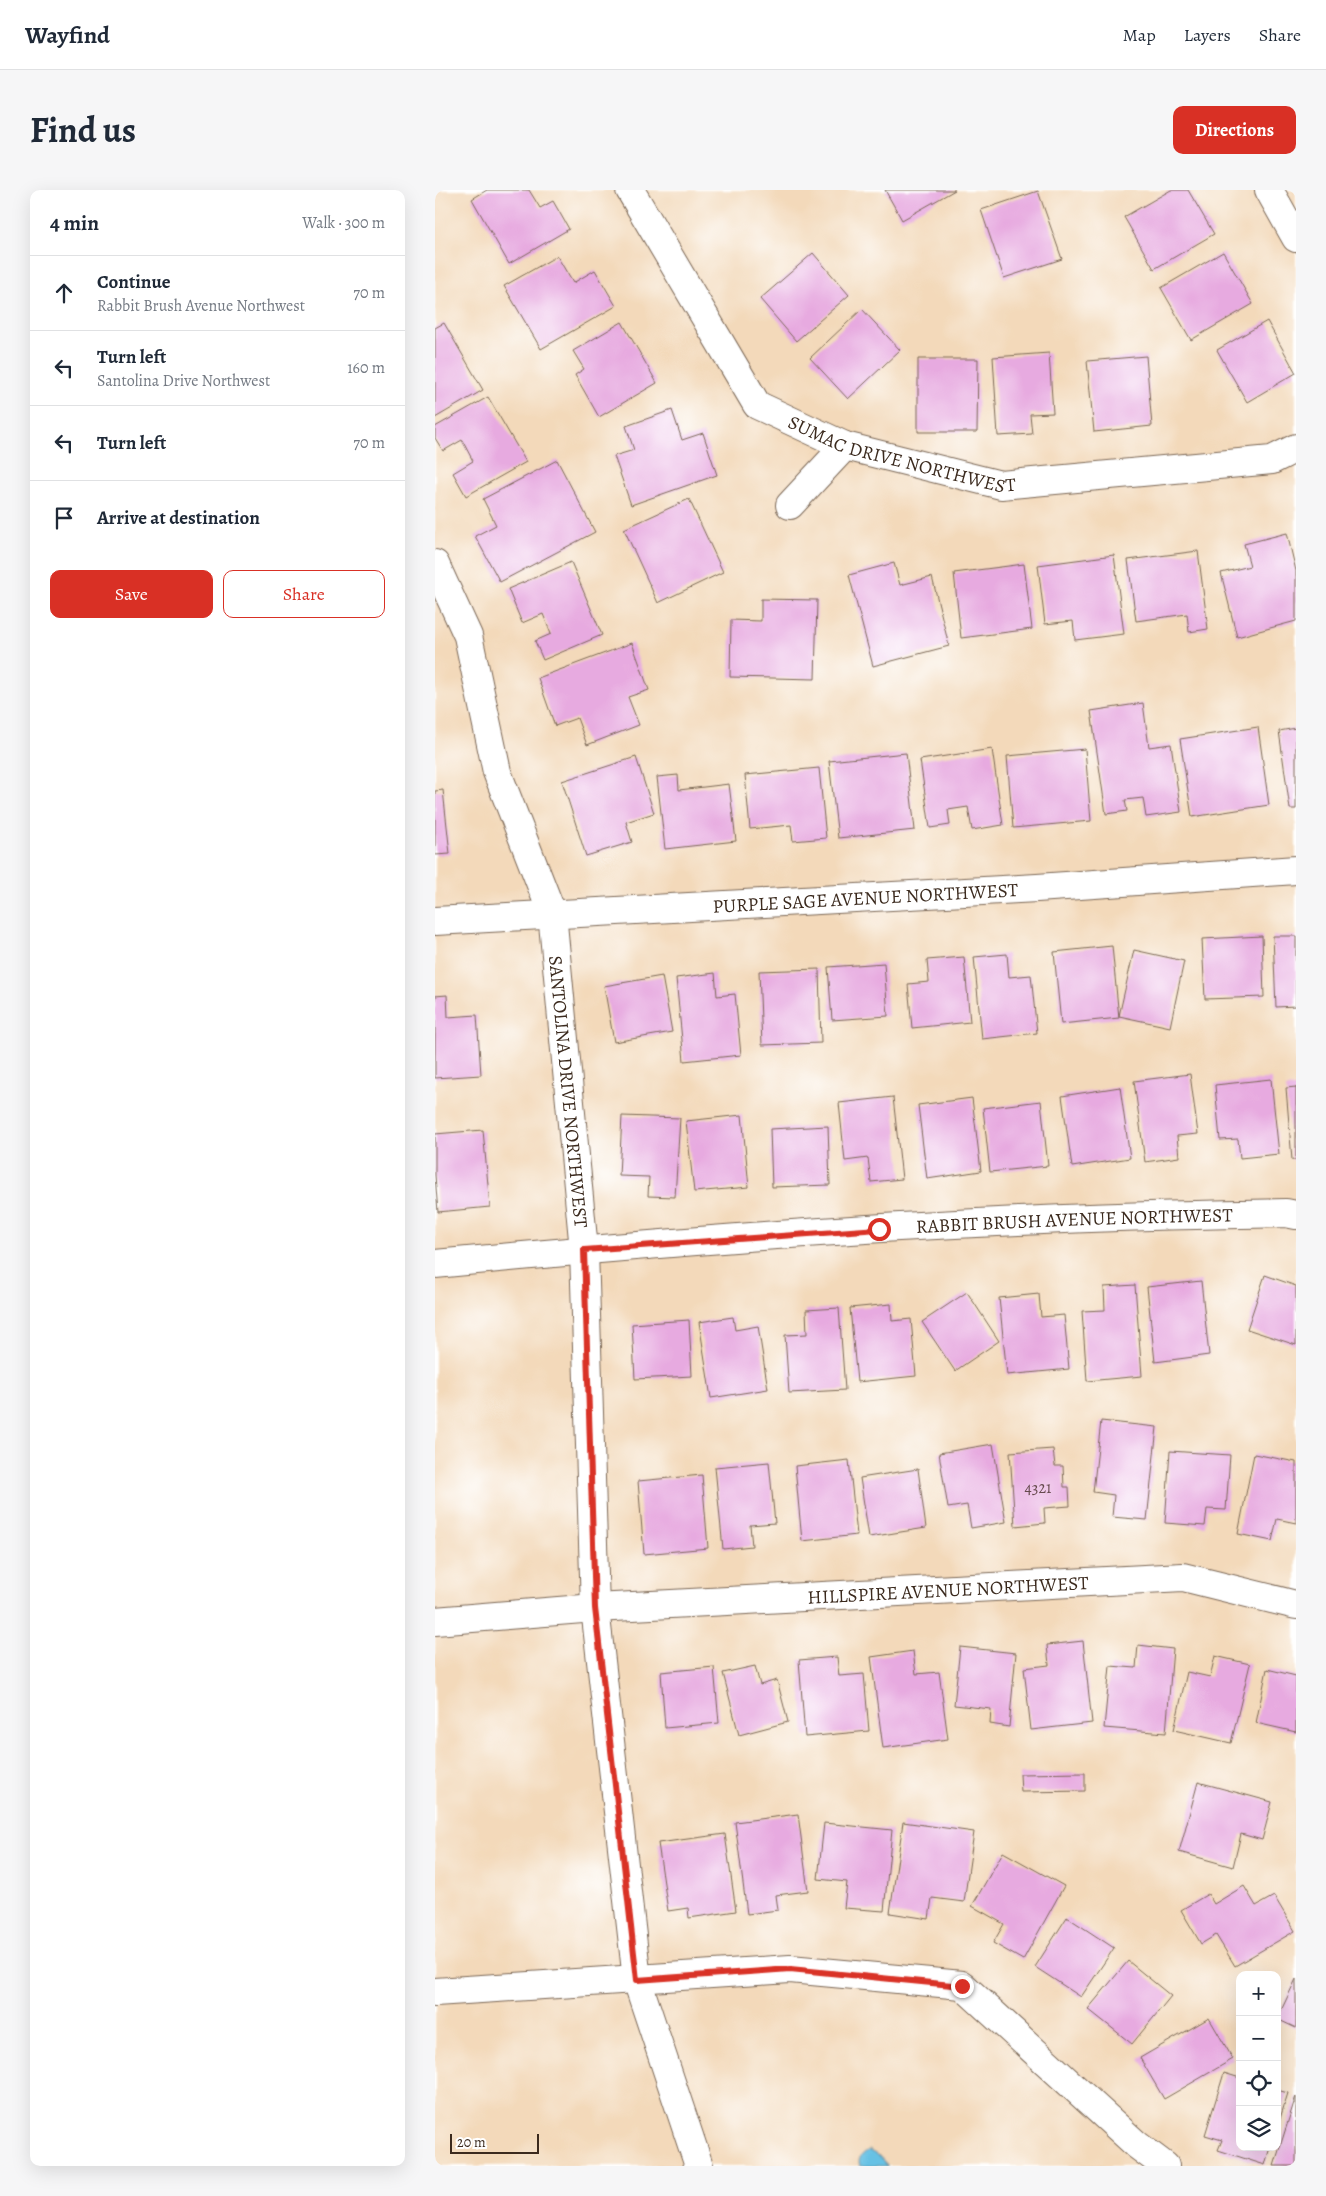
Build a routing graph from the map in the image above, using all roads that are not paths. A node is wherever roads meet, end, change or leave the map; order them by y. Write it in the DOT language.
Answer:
graph roads {
  1 [pos="630,190"];
  2 [pos="1269,190"];
  3 [pos="1296,238"];
  4 [pos="845,446"];
  5 [pos="1296,448"];
  6 [pos="790,505"];
  7 [pos="435,564"];
  8 [pos="1296,870"];
  9 [pos="552,913"];
  10 [pos="435,921"];
  11 [pos="1296,1216"];
  12 [pos="584,1250"];
  13 [pos="435,1264"];
  14 [pos="1296,1605"];
  15 [pos="595,1608"];
  16 [pos="435,1621"];
  17 [pos="637,1980"];
  18 [pos="435,1992"];
  19 [pos="699,2166"];
  20 [pos="1165,2166"];
  1 -- 4 [label="street, SUMAC DRIVE NORTHWEST"];
  2 -- 3 [label="street"];
  4 -- 5 [label="street, SUMAC DRIVE NORTHWEST"];
  4 -- 6 [label="street"];
  7 -- 9 [label="street, SANTOLINA DRIVE NORTHWEST"];
  8 -- 9 [label="street, PURPLE SAGE AVENUE NORTHWEST"];
  9 -- 10 [label="street, PURPLE SAGE AVENUE NORTHWEST"];
  9 -- 12 [label="street, SANTOLINA DRIVE NORTHWEST"];
  11 -- 12 [label="street, RABBIT BRUSH AVENUE NORTHWEST"];
  12 -- 13 [label="street, RABBIT BRUSH AVENUE NORTHWEST"];
  12 -- 15 [label="street, SANTOLINA DRIVE NORTHWEST"];
  14 -- 15 [label="street, HILLSPIRE AVENUE NORTHWEST"];
  15 -- 16 [label="street, HILLSPIRE AVENUE NORTHWEST"];
  15 -- 17 [label="street, SANTOLINA DRIVE NORTHWEST"];
  17 -- 18 [label="street"];
  17 -- 19 [label="street, SANTOLINA DRIVE NORTHWEST"];
  17 -- 20 [label="street"];
}
